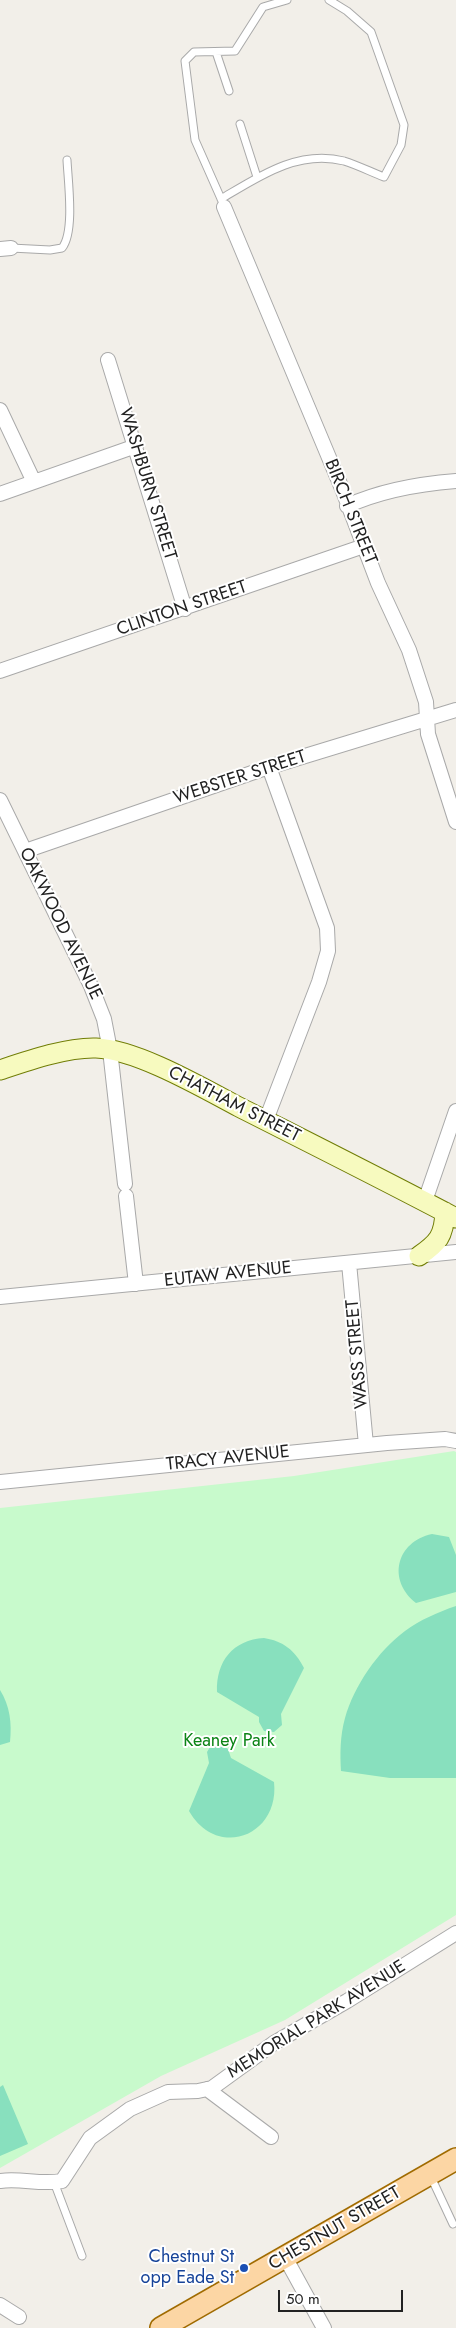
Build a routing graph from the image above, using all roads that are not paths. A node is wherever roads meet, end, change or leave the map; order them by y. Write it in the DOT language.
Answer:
graph roads {
  1 [pos="287,0"];
  2 [pos="329,0"];
  3 [pos="216,52"];
  4 [pos="229,91"];
  5 [pos="240,124"];
  6 [pos="67,160"];
  7 [pos="257,177"];
  8 [pos="223,203"];
  9 [pos="5,248"];
  10 [pos="108,360"];
  11 [pos="0,410"];
  12 [pos="136,446"];
  13 [pos="456,481"];
  14 [pos="34,482"];
  15 [pos="0,494"];
  16 [pos="348,506"];
  17 [pos="364,546"];
  18 [pos="185,609"];
  19 [pos="0,671"];
  20 [pos="456,710"];
  21 [pos="428,717"];
  22 [pos="269,767"];
  23 [pos="0,800"];
  24 [pos="456,822"];
  25 [pos="25,851"];
  26 [pos="110,1050"];
  27 [pos="0,1070"];
  28 [pos="456,1111"];
  29 [pos="266,1120"];
  30 [pos="425,1202"];
  31 [pos="451,1215"];
  32 [pos="456,1252"];
  33 [pos="419,1256"];
  34 [pos="349,1263"];
  35 [pos="136,1284"];
  36 [pos="0,1297"];
  37 [pos="456,1441"];
  38 [pos="366,1445"];
  39 [pos="0,1482"];
  40 [pos="456,1933"];
  41 [pos="207,2089"];
  42 [pos="271,2137"];
  43 [pos="456,2159"];
  44 [pos="430,2174"];
  45 [pos="0,2182"];
  46 [pos="54,2182"];
  47 [pos="453,2224"];
  48 [pos="82,2256"];
  49 [pos="285,2257"];
  50 [pos="0,2305"];
  51 [pos="19,2317"];
  52 [pos="161,2328"];
  53 [pos="324,2328"];
  1 -- 3 [label="lane"];
  2 -- 7 [label="lane"];
  3 -- 4 [label="lane"];
  3 -- 8 [label="lane"];
  5 -- 7 [label="lane"];
  6 -- 9 [label="lane"];
  7 -- 8 [label="lane"];
  8 -- 16 [label="street, BIRCH STREET"];
  10 -- 12 [label="street, WASHBURN STREET"];
  11 -- 14 [label="street"];
  12 -- 14 [label="street"];
  12 -- 18 [label="street, WASHBURN STREET"];
  13 -- 16 [label="street"];
  14 -- 15 [label="street"];
  16 -- 17 [label="street, BIRCH STREET"];
  17 -- 18 [label="street, CLINTON STREET"];
  17 -- 21 [label="street, BIRCH STREET"];
  18 -- 19 [label="street, CLINTON STREET"];
  20 -- 21 [label="street, WEBSTER STREET"];
  21 -- 22 [label="street, WEBSTER STREET"];
  21 -- 24 [label="street, BIRCH STREET"];
  22 -- 25 [label="street, WEBSTER STREET"];
  22 -- 29 [label="street"];
  23 -- 25 [label="street, OAKWOOD AVENUE"];
  25 -- 26 [label="street, OAKWOOD AVENUE"];
  26 -- 27 [label="main road, CHATHAM STREET"];
  26 -- 29 [label="main road, CHATHAM STREET"];
  26 -- 35 [label="street, OAKWOOD AVENUE"];
  28 -- 30 [label="street"];
  29 -- 30 [label="main road, CHATHAM STREET"];
  30 -- 31 [label="main road, CHATHAM STREET"];
  31 -- 33 [label="main road"];
  32 -- 33 [label="street, EUTAW AVENUE"];
  33 -- 34 [label="street, EUTAW AVENUE"];
  34 -- 35 [label="street, EUTAW AVENUE"];
  34 -- 38 [label="street, WASS STREET"];
  35 -- 36 [label="street, EUTAW AVENUE"];
  37 -- 38 [label="street, TRACY AVENUE"];
  38 -- 39 [label="street, TRACY AVENUE"];
  40 -- 41 [label="street, MEMORIAL PARK AVENUE"];
  41 -- 42 [label="street"];
  41 -- 46 [label="street, MEMORIAL PARK AVENUE"];
  43 -- 44 [label="main road, CHESTNUT STREET"];
  44 -- 47 [label="lane"];
  44 -- 49 [label="main road, CHESTNUT STREET"];
  45 -- 46 [label="street"];
  46 -- 48 [label="lane"];
  49 -- 52 [label="main road, CHESTNUT STREET"];
  49 -- 53 [label="street"];
  50 -- 51 [label="street"];
}
